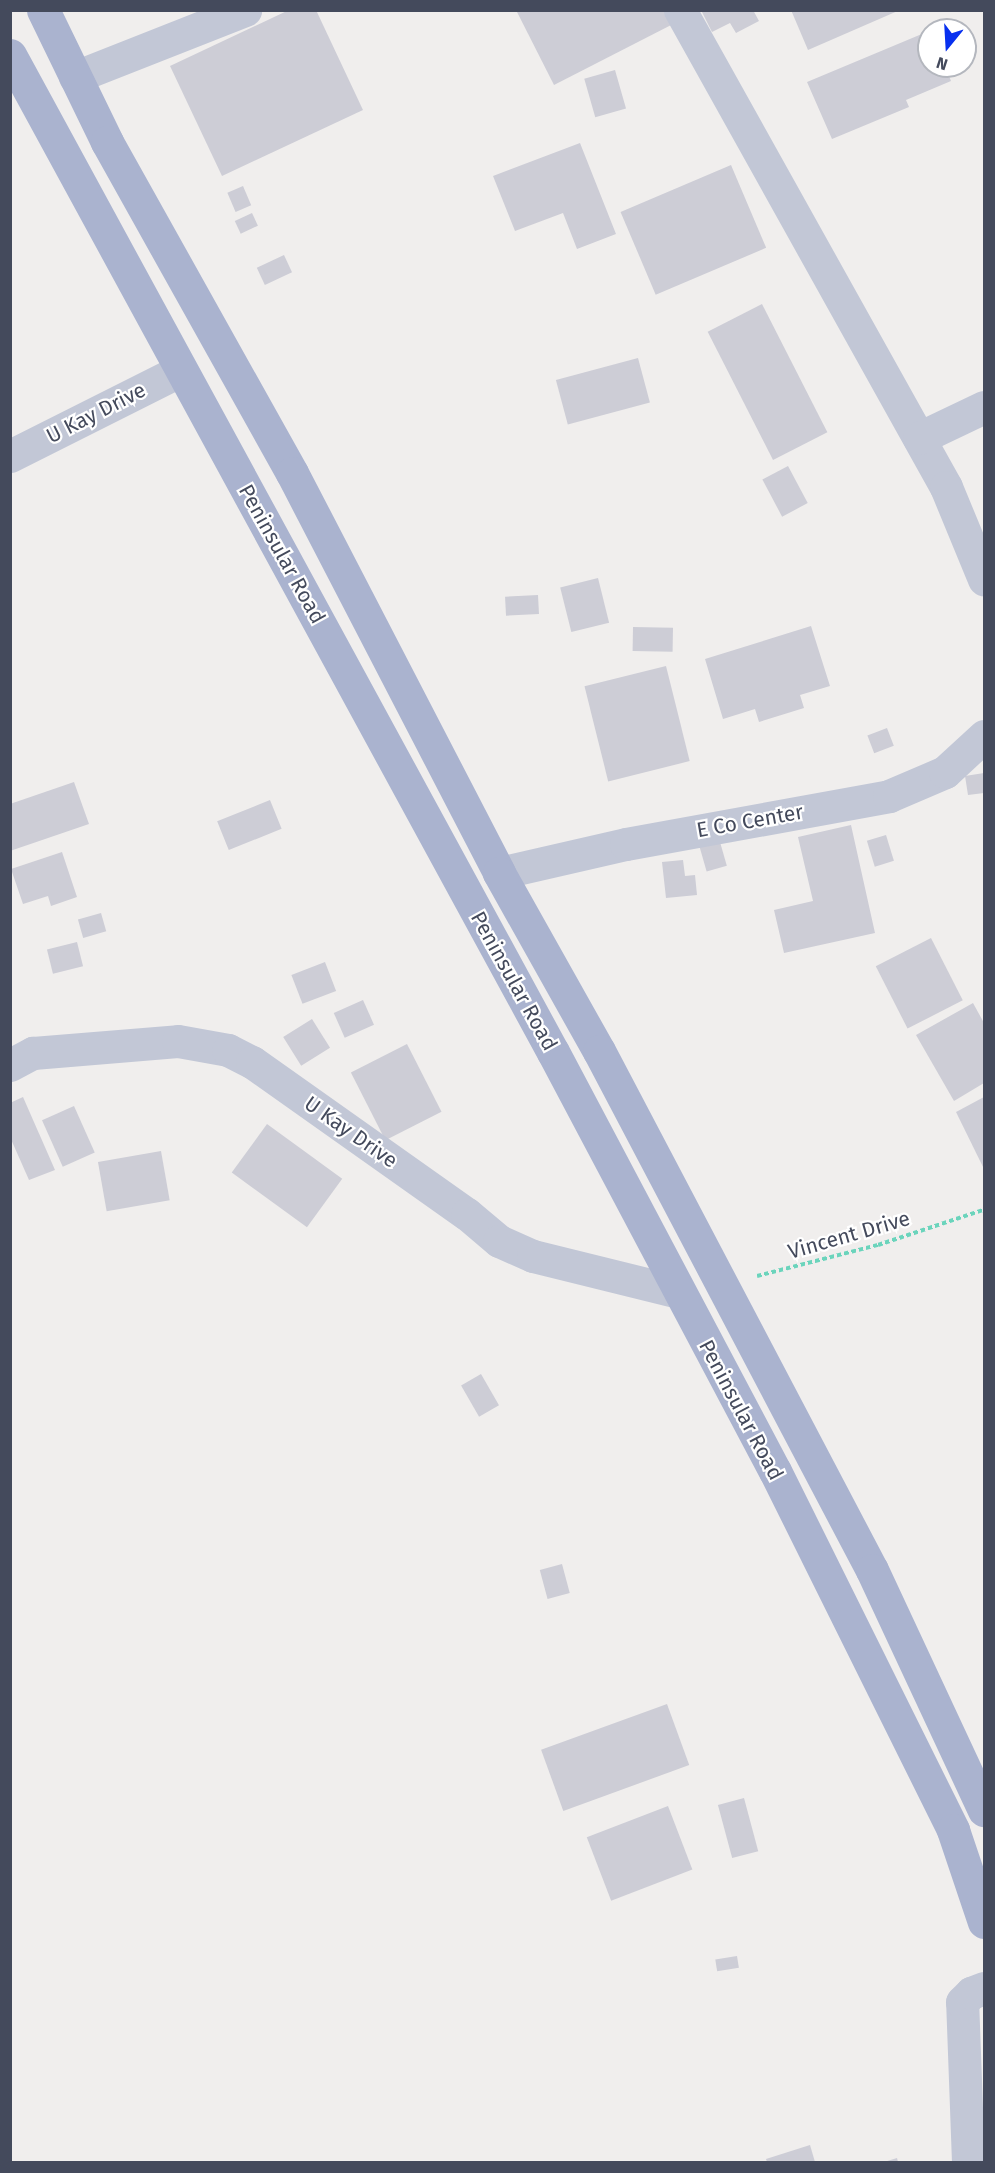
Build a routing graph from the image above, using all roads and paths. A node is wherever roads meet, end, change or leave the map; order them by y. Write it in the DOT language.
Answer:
graph roads {
  1 [pos="43,10"];
  2 [pos="245,10"];
  3 [pos="680,10"];
  4 [pos="10,55"];
  5 [pos="75,77"];
  6 [pos="181,370"];
  7 [pos="984,408"];
  8 [pos="919,438"];
  9 [pos="10,456"];
  10 [pos="984,579"];
  11 [pos="984,736"];
  12 [pos="499,873"];
  13 [pos="10,1065"];
  14 [pos="983,1210"];
  15 [pos="722,1285"];
  16 [pos="678,1292"];
  17 [pos="984,1810"];
  18 [pos="984,1922"];
  19 [pos="984,1988"];
  20 [pos="968,2163"];
  1 -- 5 [label="main road, Peninsular Road"];
  2 -- 5 [label="street"];
  3 -- 8 [label="street"];
  4 -- 6 [label="main road, Peninsular Road"];
  5 -- 12 [label="main road, Peninsular Road"];
  6 -- 9 [label="street, U Kay Drive"];
  6 -- 16 [label="main road, Peninsular Road"];
  7 -- 8 [label="street"];
  8 -- 10 [label="street"];
  11 -- 12 [label="street, E Co Center"];
  12 -- 15 [label="main road, Peninsular Road"];
  13 -- 16 [label="street, U Kay Drive"];
  14 -- 15 [label="path, Vincent Drive"];
  15 -- 17 [label="main road, Peninsular Road"];
  16 -- 18 [label="main road, Peninsular Road"];
  19 -- 20 [label="street"];
}
